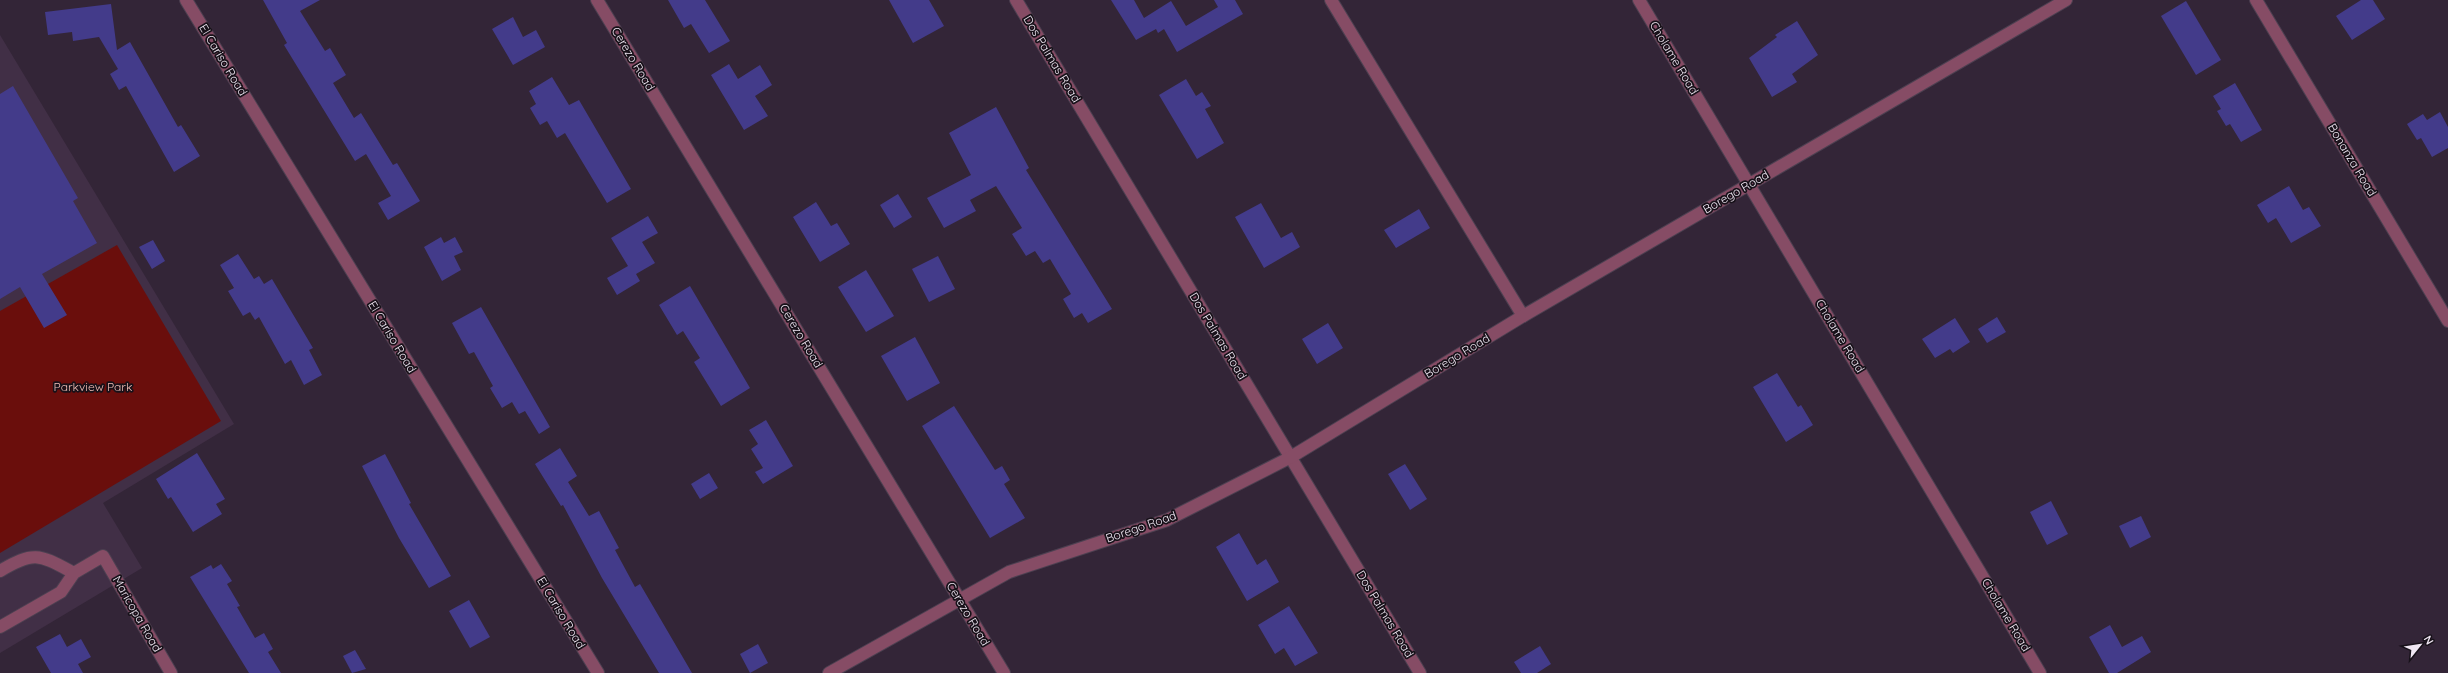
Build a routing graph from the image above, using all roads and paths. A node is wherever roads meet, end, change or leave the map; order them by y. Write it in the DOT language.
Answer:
graph roads {
  1 [pos="186,0"];
  2 [pos="597,0"];
  3 [pos="1016,0"];
  4 [pos="1331,0"];
  5 [pos="1639,0"];
  6 [pos="2066,0"];
  7 [pos="2256,0"];
  8 [pos="1750,185"];
  9 [pos="1523,316"];
  10 [pos="2448,321"];
  11 [pos="1291,457"];
  12 [pos="0,571"];
  13 [pos="74,573"];
  14 [pos="960,599"];
  15 [pos="0,627"];
  16 [pos="171,673"];
  17 [pos="598,673"];
  18 [pos="829,673"];
  19 [pos="1004,673"];
  20 [pos="1420,673"];
  21 [pos="2040,673"];
  1 -- 17 [label="street, El Cariso Road"];
  2 -- 14 [label="street, Cerezo Road"];
  3 -- 11 [label="street, Dos Palmas Road"];
  4 -- 9 [label="street"];
  5 -- 8 [label="street, Cholame Road"];
  6 -- 8 [label="street, Borego Road"];
  7 -- 10 [label="street, Bonanza Road"];
  8 -- 9 [label="street, Borego Road"];
  8 -- 21 [label="street, Cholame Road"];
  9 -- 11 [label="street, Borego Road"];
  11 -- 14 [label="street, Borego Road"];
  11 -- 20 [label="street, Dos Palmas Road"];
  12 -- 13 [label="street"];
  13 -- 15 [label="street"];
  13 -- 16 [label="street, Maricopa Road"];
  14 -- 18 [label="street, Borego Road"];
  14 -- 19 [label="street, Cerezo Road"];
}
